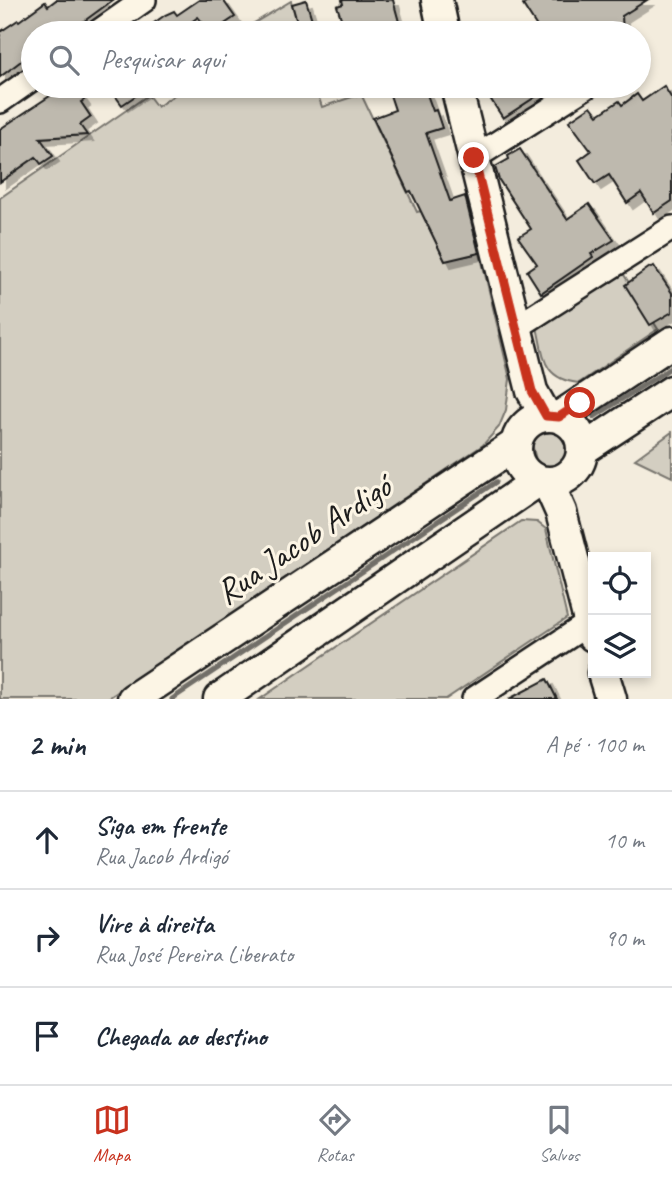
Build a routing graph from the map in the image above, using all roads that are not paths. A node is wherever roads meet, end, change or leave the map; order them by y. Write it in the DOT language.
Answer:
graph roads {
  1 [pos="144,0"];
  2 [pos="437,0"];
  3 [pos="114,21"];
  4 [pos="441,21"];
  5 [pos="21,86"];
  6 [pos="460,98"];
  7 [pos="568,98"];
  8 [pos="0,101"];
  9 [pos="474,158"];
  10 [pos="672,228"];
  11 [pos="517,327"];
  12 [pos="672,342"];
  13 [pos="672,391"];
  14 [pos="536,419"];
  15 [pos="559,472"];
  16 [pos="588,618"];
  17 [pos="588,632"];
  18 [pos="605,678"];
  19 [pos="133,699"];
  20 [pos="219,699"];
  21 [pos="474,699"];
  22 [pos="611,699"];
  1 -- 3 [label="street"];
  2 -- 4 [label="main road"];
  5 -- 8 [label="street"];
  6 -- 9 [label="main road"];
  7 -- 9 [label="street"];
  9 -- 11 [label="main road"];
  10 -- 11 [label="street"];
  11 -- 14 [label="main road"];
  12 -- 14 [label="main road, Rua Jacob Ardigó"];
  13 -- 15 [label="main road"];
  14 -- 15 [label="main road"];
  14 -- 15 [label="main road"];
  14 -- 19 [label="main road, Rua Jacob Ardigó"];
  15 -- 16 [label="main road"];
  15 -- 20 [label="main road"];
  17 -- 21 [label="street"];
  18 -- 22 [label="main road"];
}
